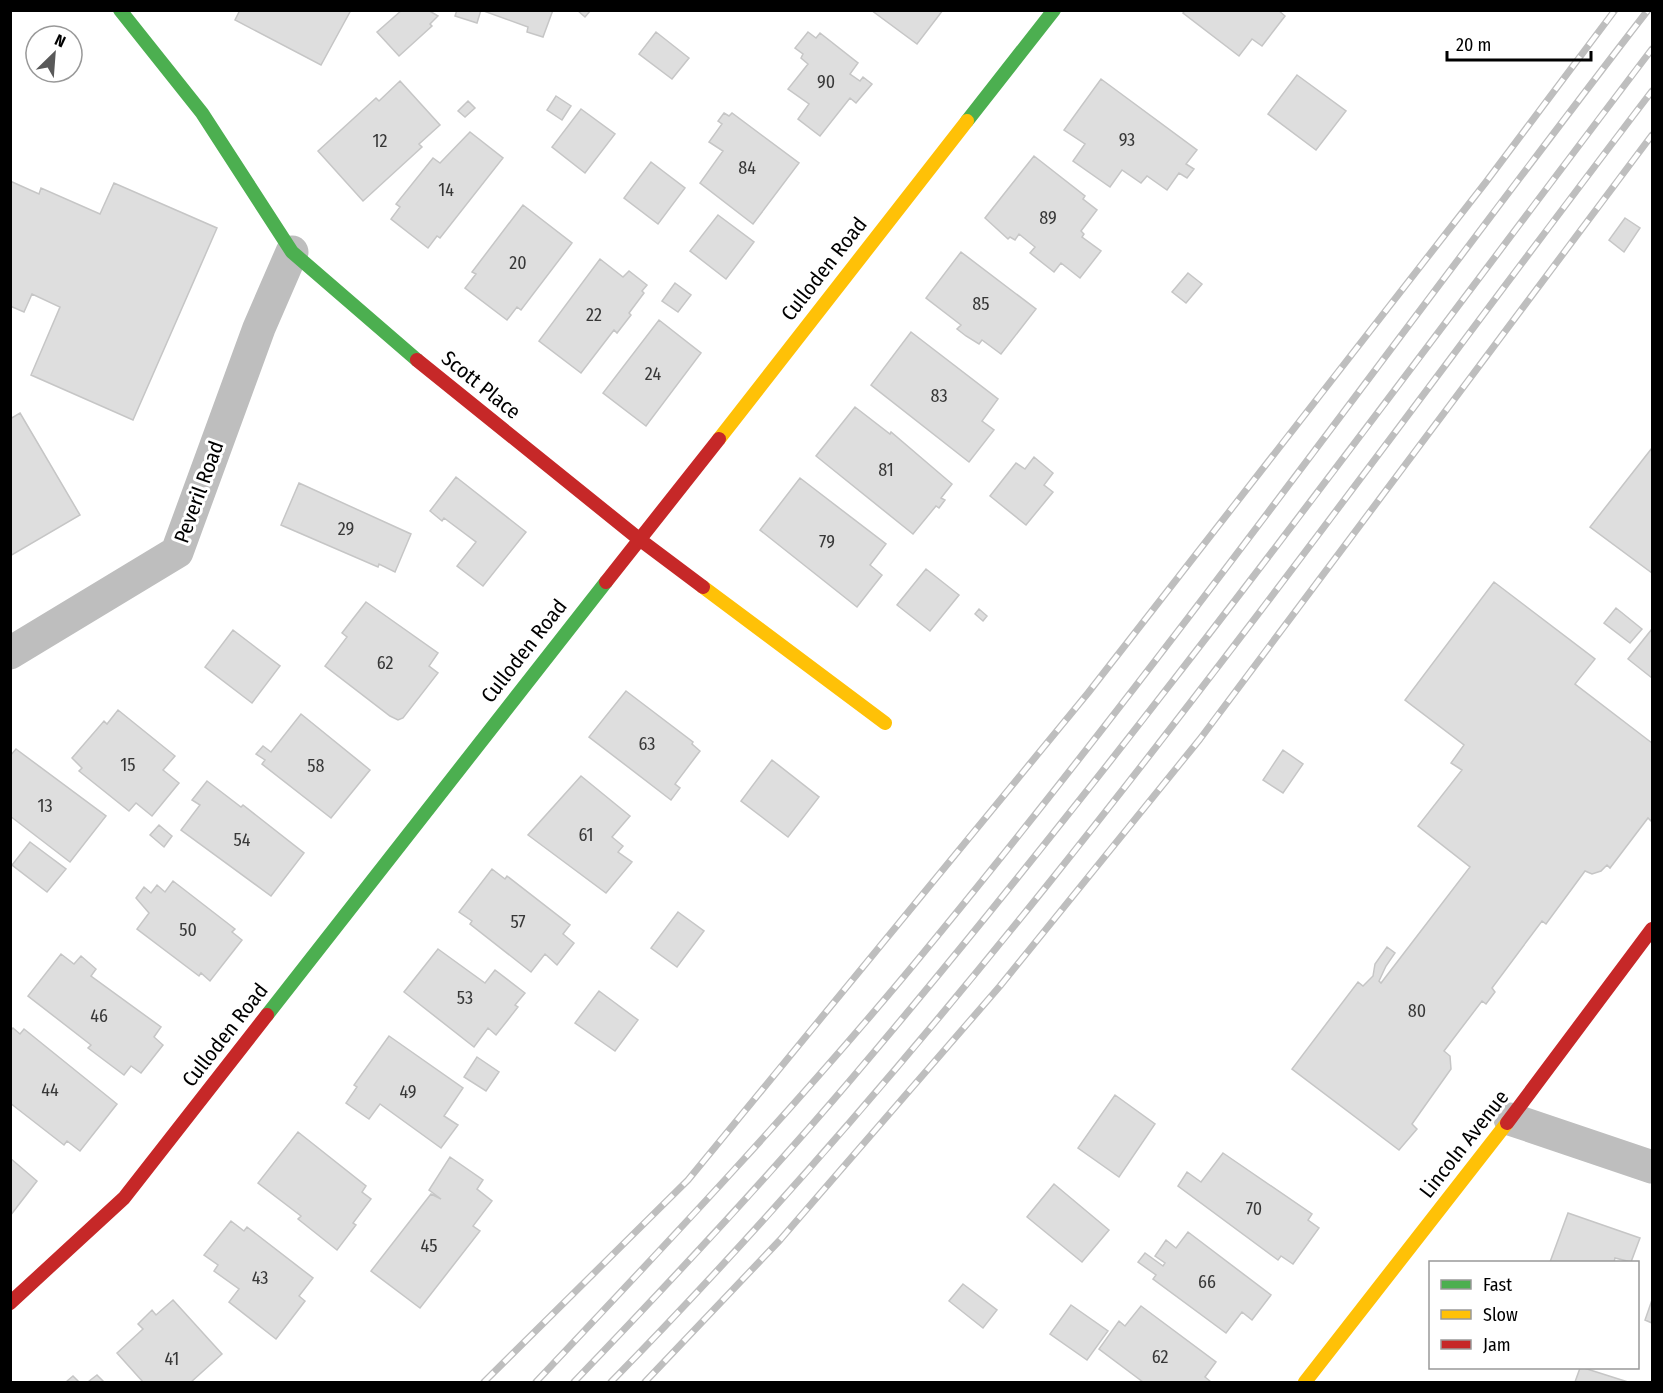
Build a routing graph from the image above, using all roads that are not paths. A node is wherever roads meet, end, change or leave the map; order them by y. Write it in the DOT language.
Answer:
graph roads {
  1 [pos="120,10"];
  2 [pos="1054,10"];
  3 [pos="292,252"];
  4 [pos="639,538"];
  5 [pos="10,652"];
  6 [pos="885,723"];
  7 [pos="1653,929"];
  8 [pos="1510,1119"];
  9 [pos="1653,1167"];
  10 [pos="10,1303"];
  11 [pos="1305,1383"];
  1 -- 3 [label="street, Scott Place"];
  2 -- 4 [label="street, Culloden Road"];
  3 -- 4 [label="street, Scott Place"];
  3 -- 5 [label="street, Peveril Road"];
  4 -- 6 [label="street, Scott Place"];
  4 -- 10 [label="street, Culloden Road"];
  7 -- 8 [label="street, Lincoln Avenue"];
  8 -- 9 [label="street"];
  8 -- 11 [label="street, Lincoln Avenue"];
}
